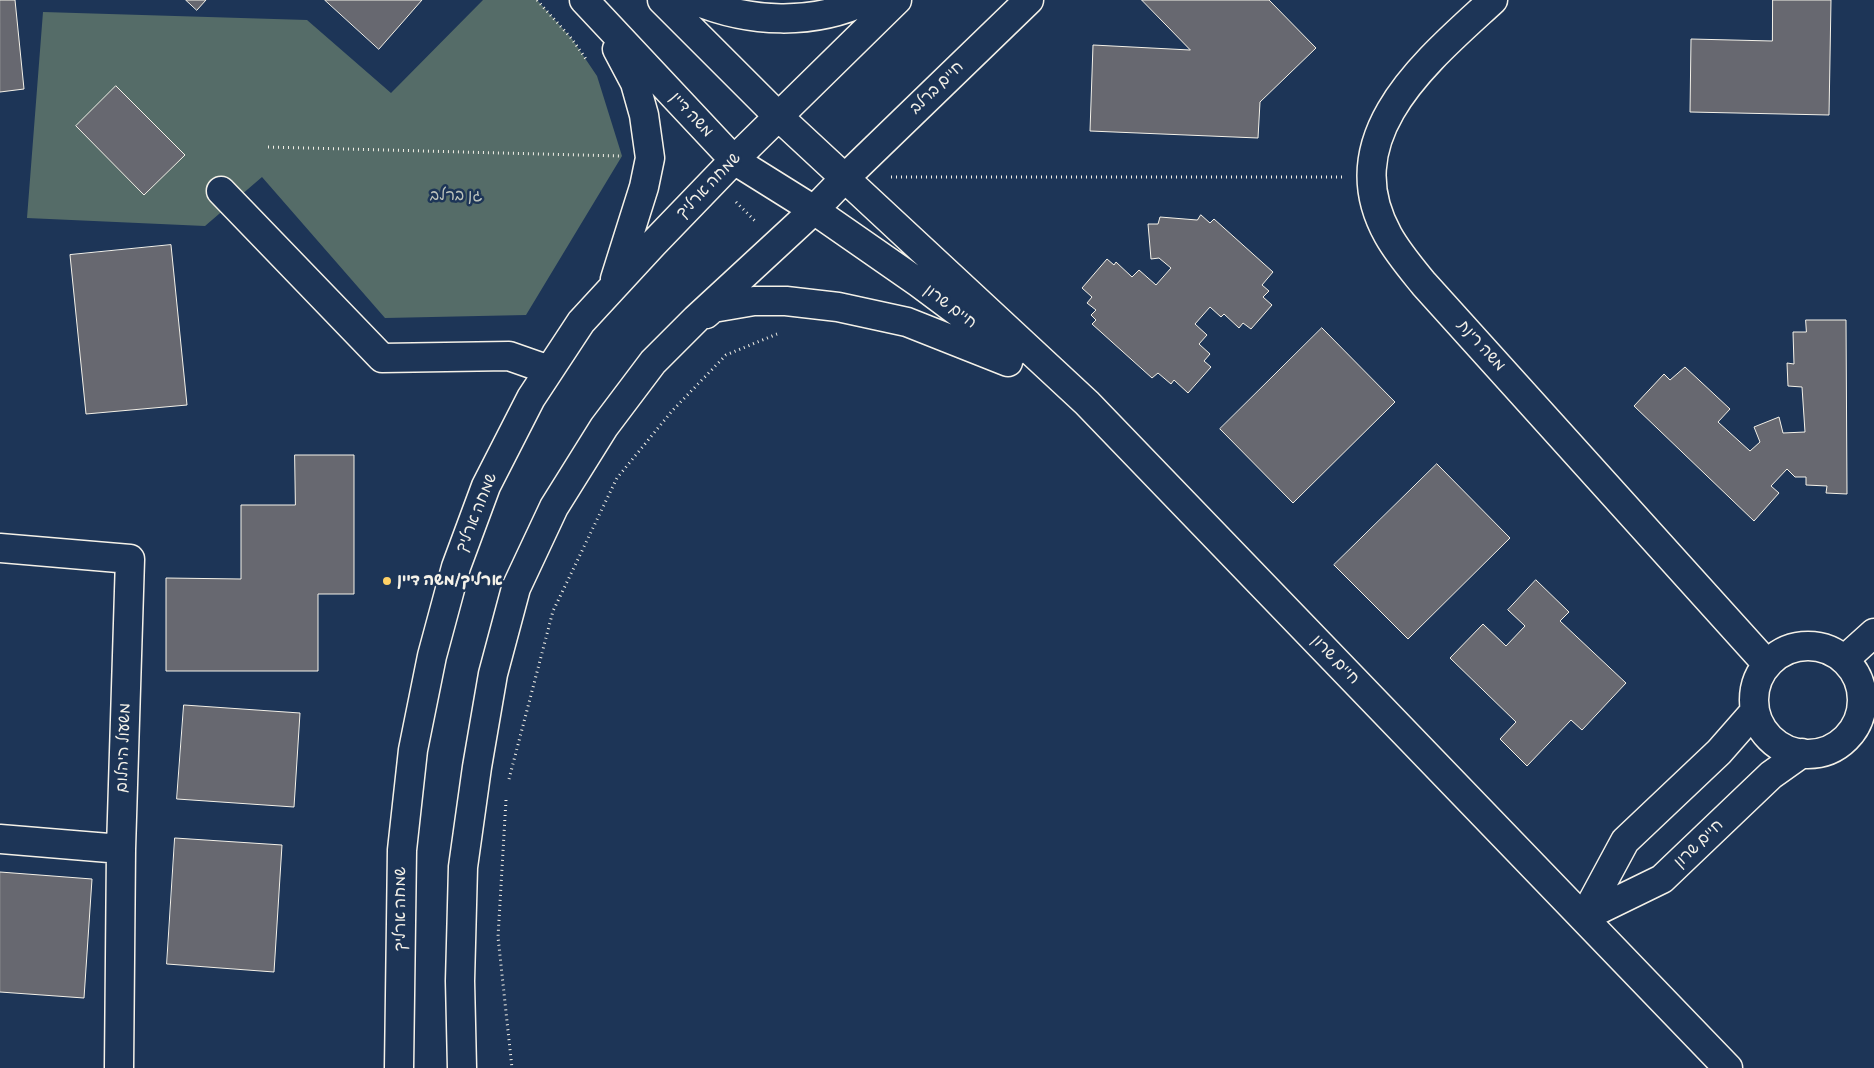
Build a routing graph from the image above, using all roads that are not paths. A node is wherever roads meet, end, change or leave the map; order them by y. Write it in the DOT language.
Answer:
graph roads {
  1 [pos="662,0"];
  2 [pos="694,0"];
  3 [pos="867,0"];
  4 [pos="897,0"];
  5 [pos="1029,0"];
  6 [pos="1493,0"];
  7 [pos="591,7"];
  8 [pos="780,116"];
  9 [pos="734,160"];
  10 [pos="846,177"];
  11 [pos="221,191"];
  12 [pos="814,210"];
  13 [pos="611,289"];
  14 [pos="653,362"];
  15 [pos="549,370"];
  16 [pos="1046,377"];
  17 [pos="1087,403"];
  18 [pos="0,548"];
  19 [pos="1874,633"];
  20 [pos="1844,660"];
  21 [pos="1767,664"];
  22 [pos="1755,711"];
  23 [pos="1802,753"];
  24 [pos="0,839"];
  25 [pos="121,849"];
  26 [pos="1584,917"];
  27 [pos="118,1068"];
  28 [pos="399,1068"];
  29 [pos="462,1068"];
  30 [pos="1728,1068"];
  1 -- 8 [label="street"];
  2 -- 3 [label="street"];
  4 -- 8 [label="street"];
  5 -- 10 [label="street, חיים ברלב"];
  6 -- 21 [label="street, משה רינת"];
  7 -- 9 [label="street, משה דיין"];
  7 -- 13 [label="street"];
  8 -- 9 [label="street, שמחה ארליך"];
  8 -- 10 [label="street"];
  9 -- 12 [label="street, משה דיין"];
  9 -- 13 [label="street, שמחה ארליך"];
  10 -- 12 [label="street"];
  10 -- 17 [label="street, חיים שרון"];
  11 -- 15 [label="street"];
  12 -- 14 [label="street"];
  12 -- 16 [label="street, חיים שרון"];
  13 -- 15 [label="street, שמחה ארליך"];
  14 -- 16 [label="street"];
  14 -- 29 [label="street"];
  15 -- 28 [label="street, שמחה ארליך"];
  16 -- 17 [label="street, חיים שרון"];
  17 -- 26 [label="street, חיים שרון"];
  18 -- 25 [label="street, משעול היהלום"];
  19 -- 20 [label="street"];
  20 -- 21 [label="street"];
  20 -- 23 [label="street"];
  21 -- 22 [label="street"];
  22 -- 23 [label="street"];
  22 -- 26 [label="street"];
  23 -- 26 [label="street, חיים שרון"];
  24 -- 25 [label="street"];
  25 -- 27 [label="street, משעול היהלום"];
  26 -- 30 [label="street, חיים שרון"];
}
